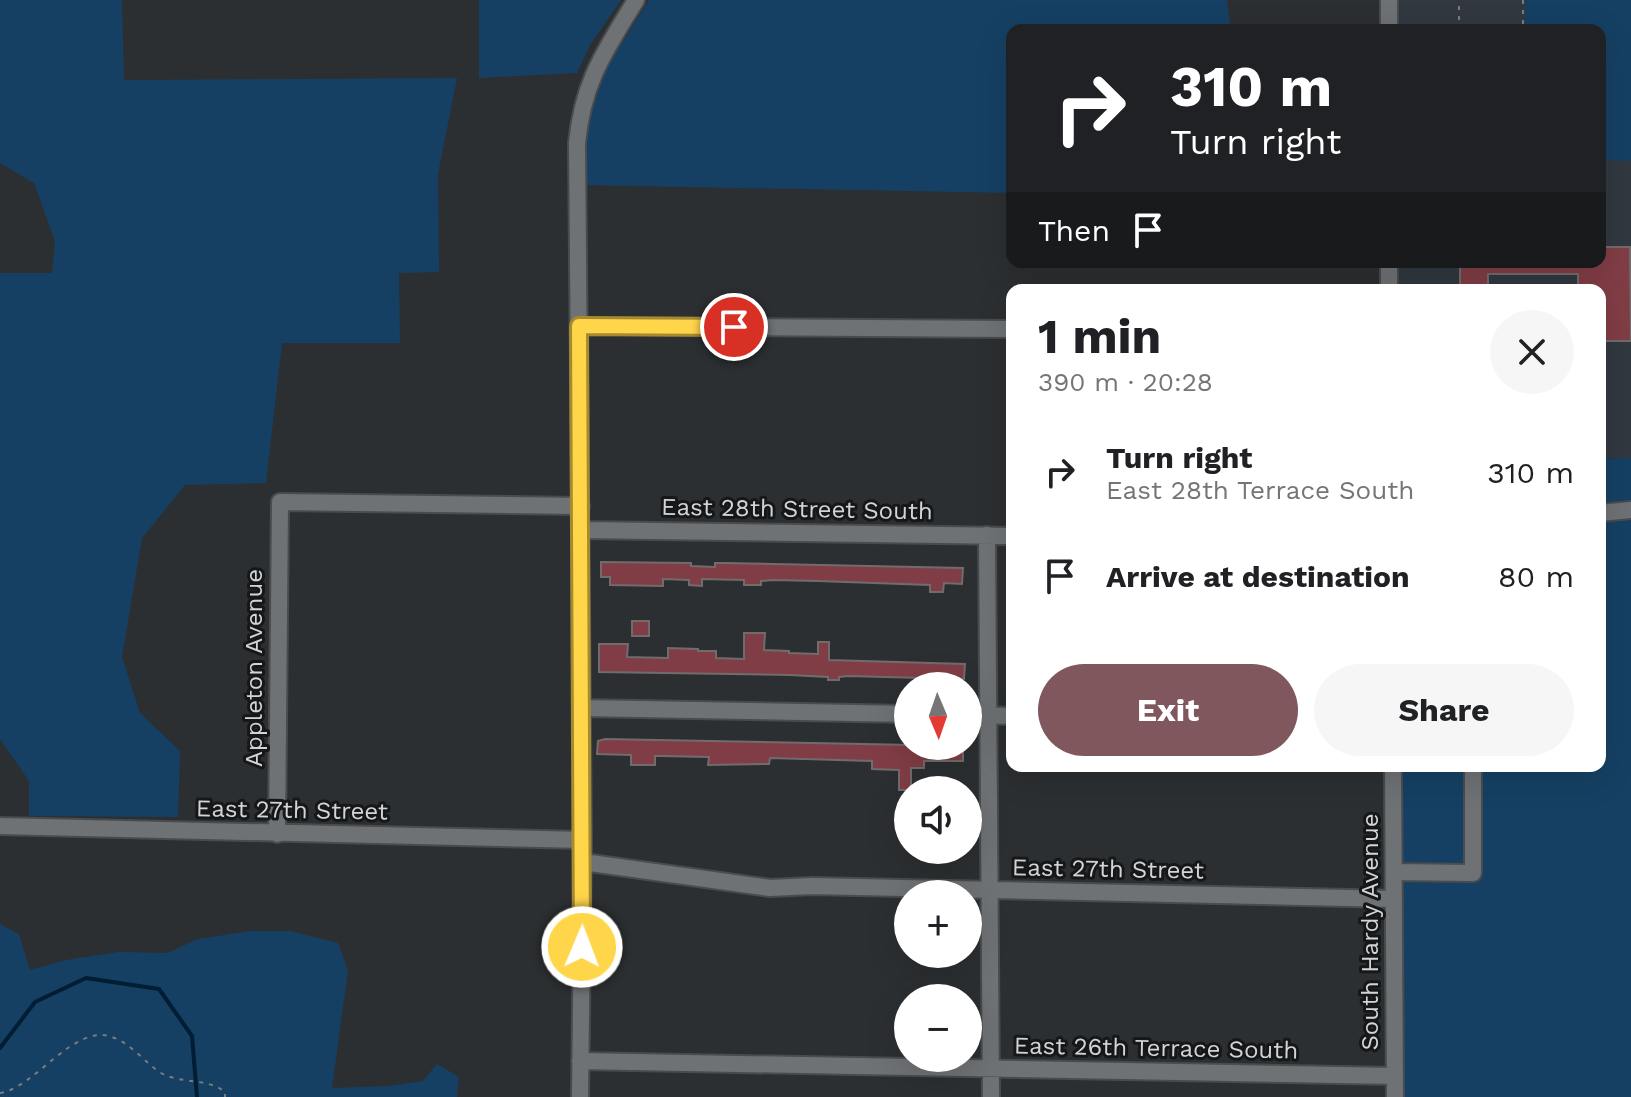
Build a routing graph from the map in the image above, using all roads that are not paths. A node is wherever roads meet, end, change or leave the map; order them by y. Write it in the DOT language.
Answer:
graph roads {
  1 [pos="636,0"];
  2 [pos="1389,0"];
  3 [pos="1389,24"];
  4 [pos="579,326"];
  5 [pos="1006,329"];
  6 [pos="581,506"];
  7 [pos="1631,510"];
  8 [pos="1606,512"];
  9 [pos="581,530"];
  10 [pos="987,535"];
  11 [pos="1006,536"];
  12 [pos="582,708"];
  13 [pos="894,714"];
  14 [pos="982,715"];
  15 [pos="988,715"];
  16 [pos="1006,716"];
  17 [pos="1393,772"];
  18 [pos="1473,772"];
  19 [pos="0,826"];
  20 [pos="277,834"];
  21 [pos="583,840"];
  22 [pos="583,862"];
  23 [pos="1394,872"];
  24 [pos="990,891"];
  25 [pos="1394,899"];
  26 [pos="580,1061"];
  27 [pos="991,1069"];
  28 [pos="1395,1076"];
  29 [pos="580,1097"];
  30 [pos="991,1097"];
  31 [pos="1395,1097"];
  1 -- 4 [label="street"];
  2 -- 3 [label="street"];
  4 -- 5 [label="street"];
  4 -- 6 [label="street"];
  6 -- 9 [label="street"];
  6 -- 20 [label="street, Appleton Avenue"];
  7 -- 8 [label="street"];
  9 -- 10 [label="street, East 28th Street South"];
  9 -- 12 [label="street"];
  10 -- 11 [label="street, East 28th Street South"];
  10 -- 15 [label="street"];
  12 -- 13 [label="street"];
  12 -- 21 [label="street"];
  14 -- 15 [label="street"];
  15 -- 16 [label="street"];
  15 -- 24 [label="street"];
  17 -- 23 [label="street, South Hardy Avenue"];
  18 -- 23 [label="street"];
  19 -- 20 [label="street, East 27th Street"];
  20 -- 21 [label="street, East 27th Street"];
  21 -- 22 [label="street"];
  22 -- 24 [label="street, East 27th Street"];
  22 -- 26 [label="street"];
  23 -- 25 [label="street, South Hardy Avenue"];
  24 -- 25 [label="street, East 27th Street"];
  24 -- 27 [label="street"];
  25 -- 28 [label="street, South Hardy Avenue"];
  26 -- 27 [label="street, East 26th Terrace South"];
  26 -- 29 [label="street"];
  27 -- 28 [label="street, East 26th Terrace South"];
  27 -- 30 [label="street"];
  28 -- 31 [label="street, South Hardy Avenue"];
}
